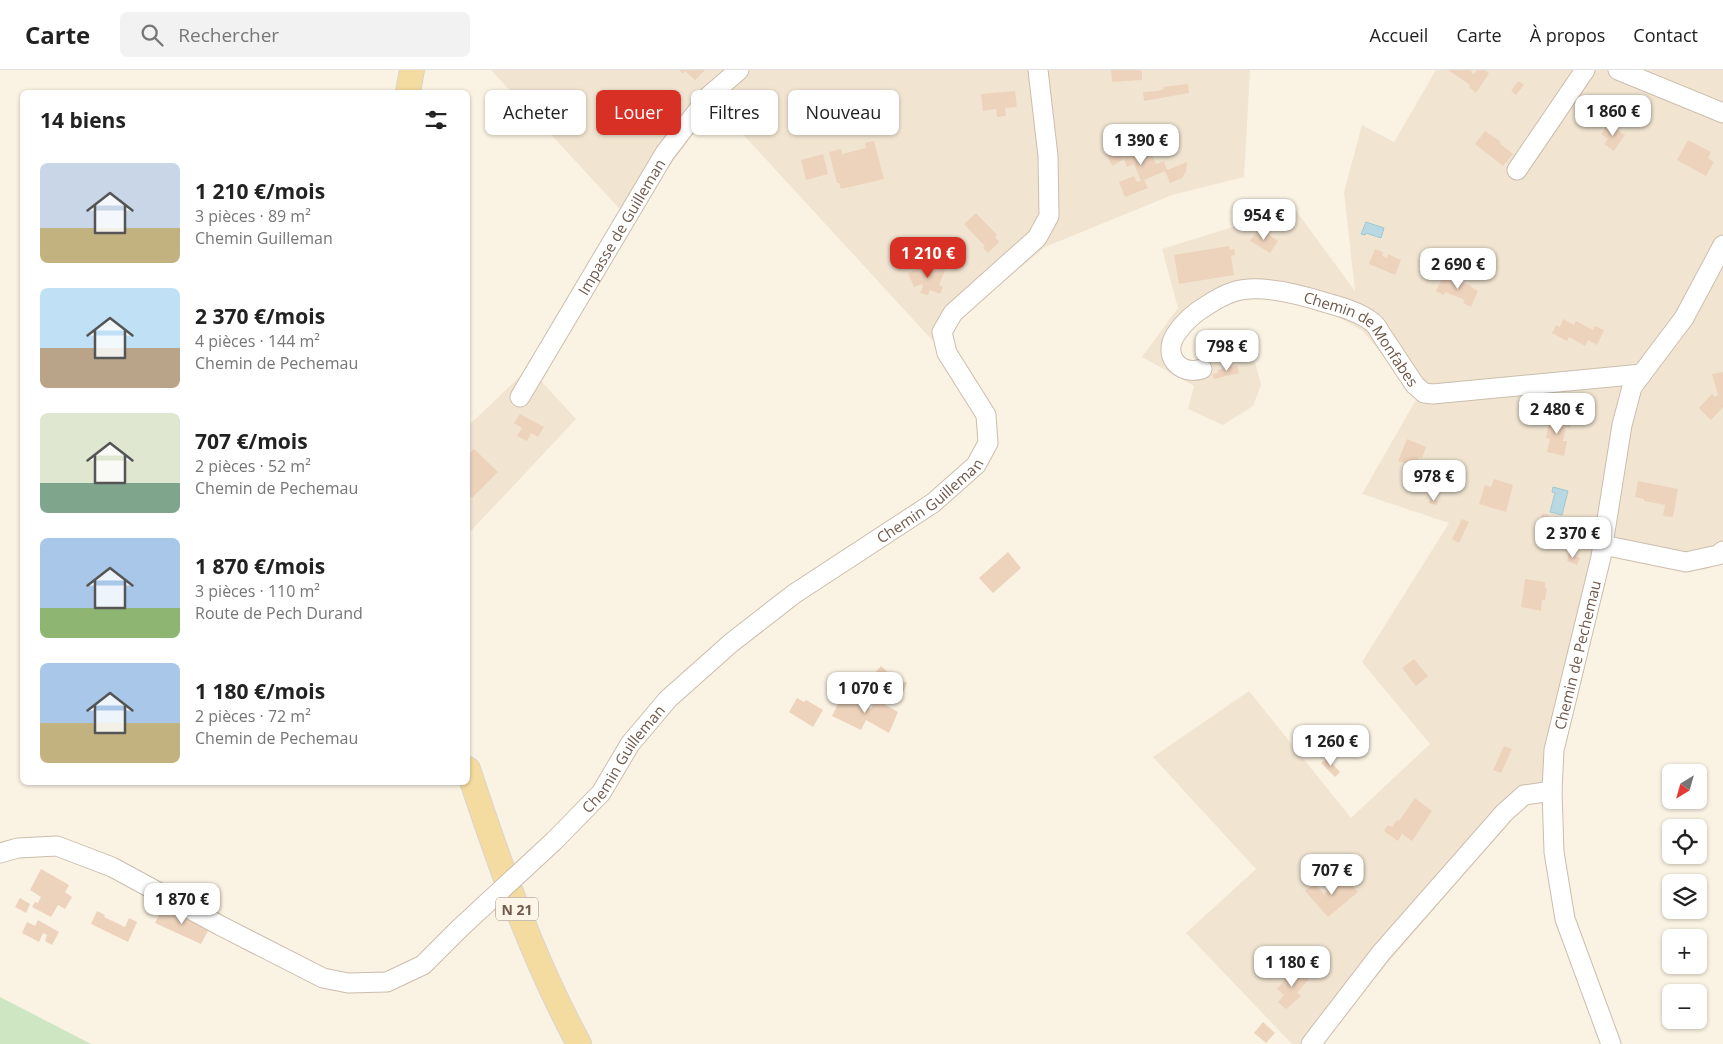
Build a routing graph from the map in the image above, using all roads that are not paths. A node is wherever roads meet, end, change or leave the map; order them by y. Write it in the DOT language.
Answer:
graph roads {
  1 [pos="412,70"];
  2 [pos="739,70"];
  3 [pos="1038,70"];
  4 [pos="1585,70"];
  5 [pos="1618,70"];
  6 [pos="408,90"];
  7 [pos="1723,113"];
  8 [pos="1518,170"];
  9 [pos="1723,245"];
  10 [pos="1202,369"];
  11 [pos="1642,374"];
  12 [pos="520,397"];
  13 [pos="1603,545"];
  14 [pos="1723,552"];
  15 [pos="470,775"];
  16 [pos="1552,792"];
  17 [pos="0,853"];
  18 [pos="579,1044"];
  19 [pos="1311,1044"];
  20 [pos="1611,1044"];
  1 -- 6 [label="main road"];
  2 -- 12 [label="street, Impasse de Guilleman"];
  3 -- 17 [label="street, Chemin Guilleman, bridge"];
  4 -- 8 [label="street"];
  5 -- 7 [label="street"];
  9 -- 11 [label="street"];
  10 -- 11 [label="street, Chemin de Monfabes"];
  11 -- 13 [label="street, Chemin de Pechemau"];
  13 -- 14 [label="street"];
  13 -- 16 [label="street, Chemin de Pechemau"];
  15 -- 18 [label="main road, N 21"];
  16 -- 19 [label="street"];
  16 -- 20 [label="street, Chemin de Pechemau"];
}
